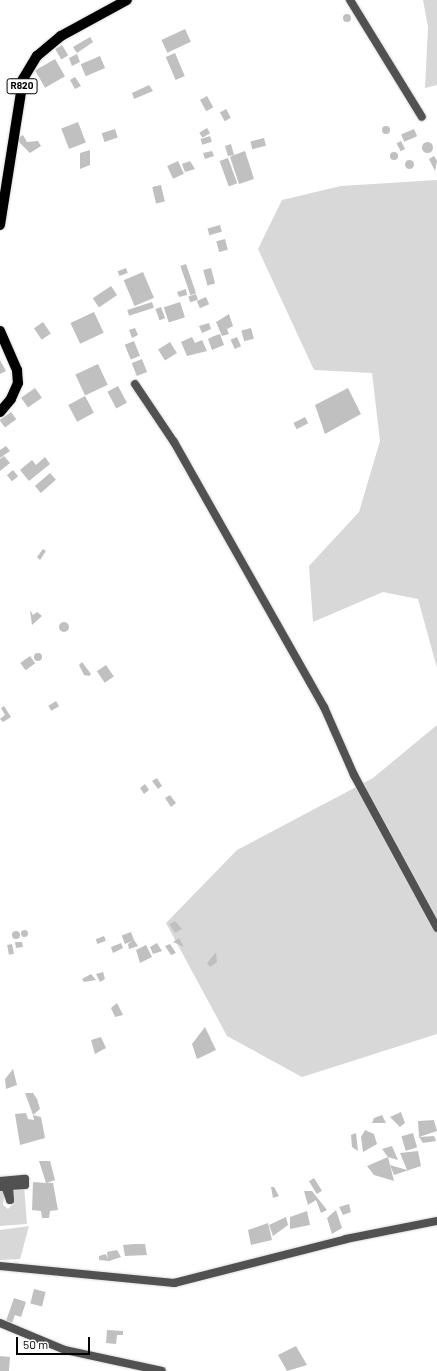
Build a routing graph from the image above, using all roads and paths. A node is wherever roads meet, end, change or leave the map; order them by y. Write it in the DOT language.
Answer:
graph roads {
  1 [pos="127,0"];
  2 [pos="350,0"];
  3 [pos="422,117"];
  4 [pos="0,225"];
  5 [pos="0,331"];
  6 [pos="135,384"];
  7 [pos="0,412"];
  8 [pos="437,928"];
  9 [pos="0,1181"];
  10 [pos="0,1187"];
  11 [pos="437,1221"];
  12 [pos="0,1266"];
  13 [pos="0,1323"];
  14 [pos="162,1371"];
  1 -- 4 [label="main road, R820"];
  2 -- 3 [label="street"];
  5 -- 7 [label="main road"];
  6 -- 8 [label="street"];
  9 -- 10 [label="street"];
  11 -- 12 [label="street"];
  13 -- 14 [label="street"];
}
